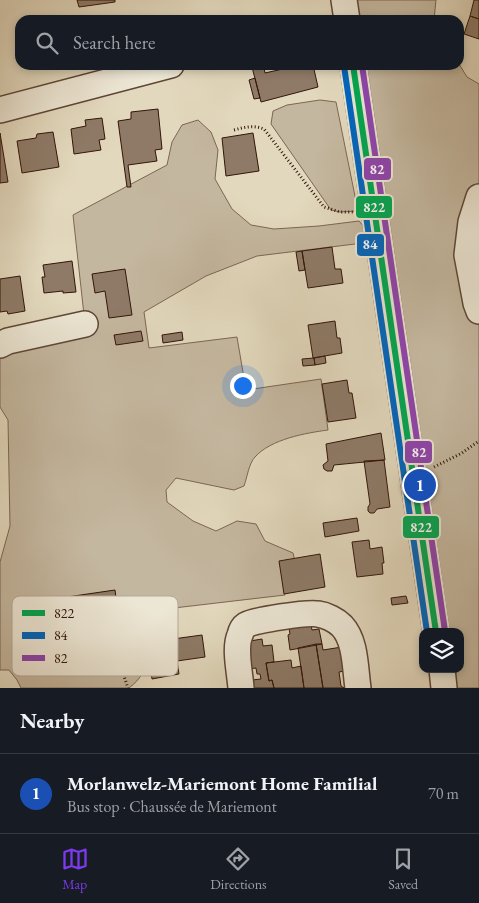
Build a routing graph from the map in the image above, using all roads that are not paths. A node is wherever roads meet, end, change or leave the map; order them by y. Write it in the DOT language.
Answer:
graph roads {
  1 [pos="152,70"];
  2 [pos="354,70"];
  3 [pos="0,110"];
  4 [pos="479,197"];
  5 [pos="479,311"];
  6 [pos="85,324"];
  7 [pos="0,345"];
  8 [pos="435,628"];
  9 [pos="442,673"];
  10 [pos="241,688"];
  11 [pos="358,688"];
  12 [pos="444,688"];
  1 -- 3 [label="street"];
  2 -- 8 [label="street"];
  4 -- 5 [label="street"];
  6 -- 7 [label="street"];
  9 -- 12 [label="street"];
  10 -- 11 [label="street"];
}
